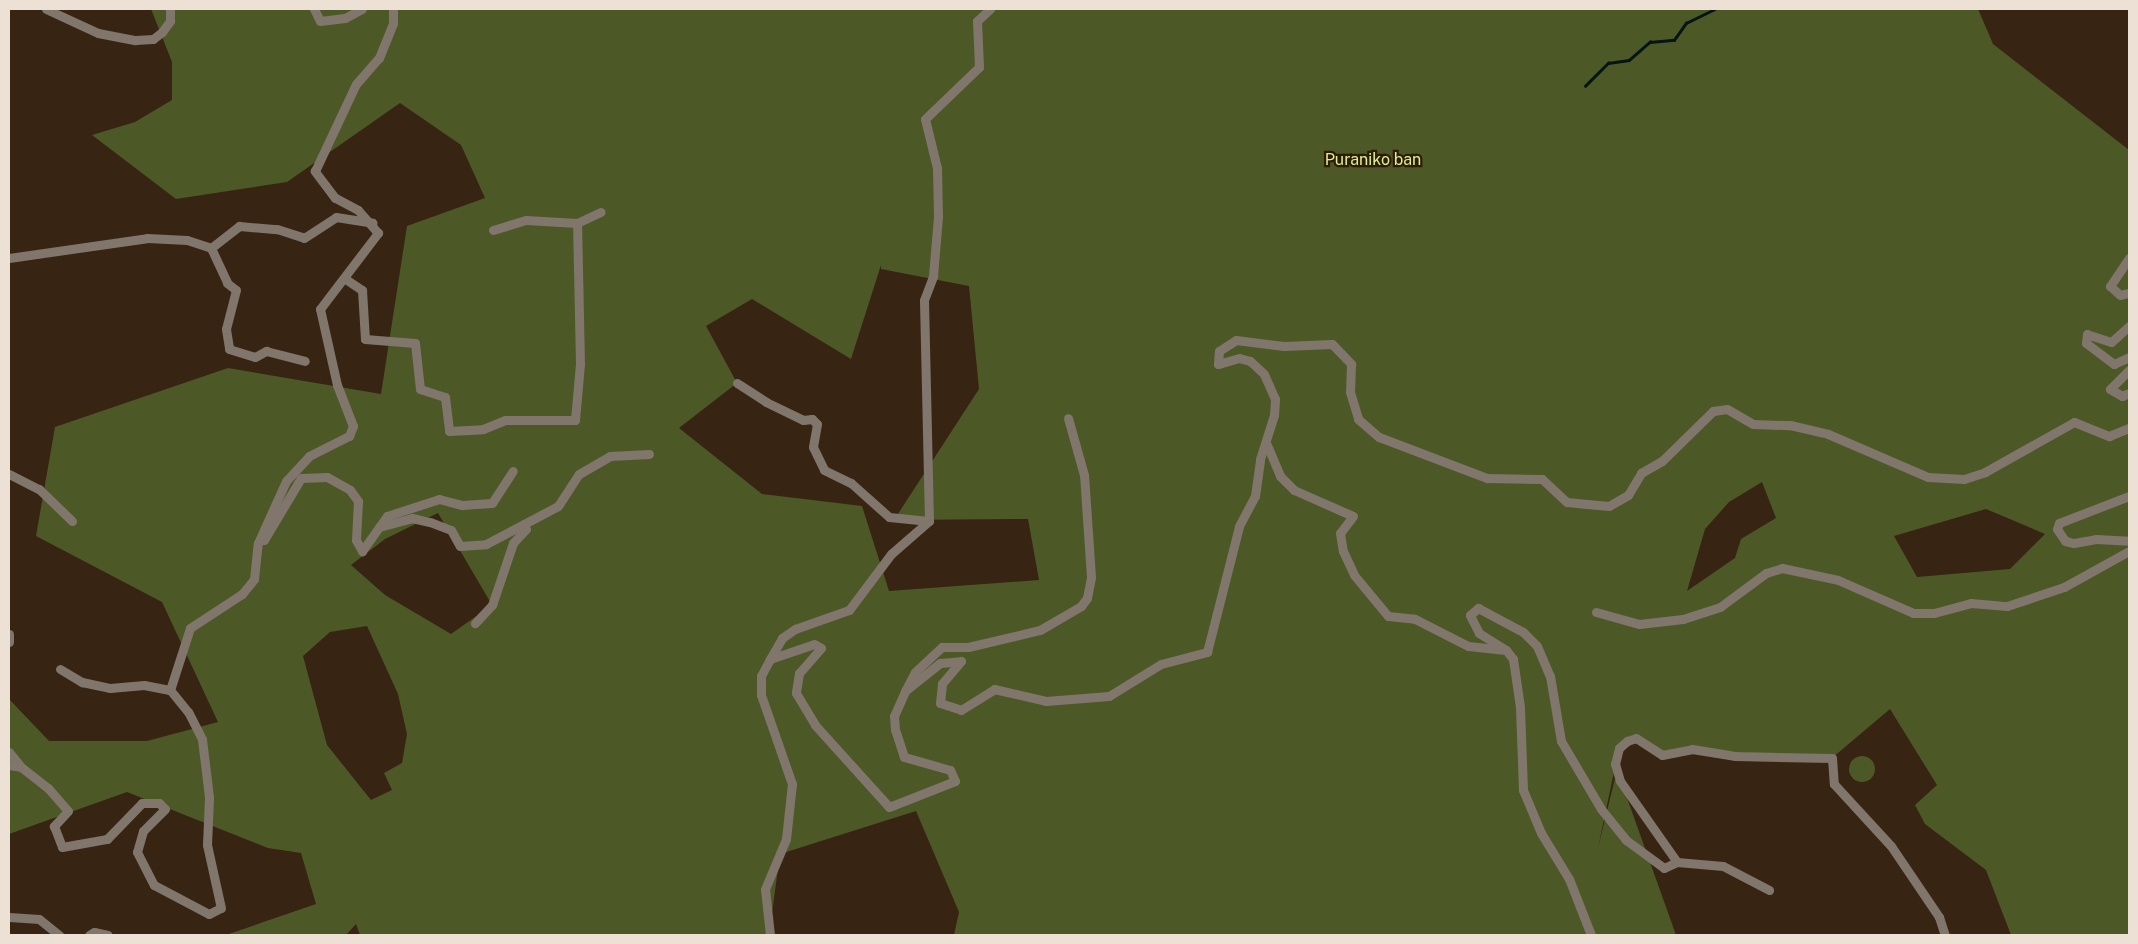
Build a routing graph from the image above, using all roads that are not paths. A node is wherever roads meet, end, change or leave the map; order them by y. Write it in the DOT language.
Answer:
graph roads {
  1 [pos="46,9"];
  2 [pos="170,9"];
  3 [pos="314,9"];
  4 [pos="362,9"];
  5 [pos="393,9"];
  6 [pos="990,9"];
  7 [pos="601,212"];
  8 [pos="373,223"];
  9 [pos="577,223"];
  10 [pos="493,230"];
  11 [pos="211,248"];
  12 [pos="9,258"];
  13 [pos="2129,258"];
  14 [pos="344,278"];
  15 [pos="2129,293"];
  16 [pos="2129,326"];
  17 [pos="2129,357"];
  18 [pos="305,362"];
  19 [pos="2129,370"];
  20 [pos="737,383"];
  21 [pos="2129,393"];
  22 [pos="1068,418"];
  23 [pos="2129,428"];
  24 [pos="1267,445"];
  25 [pos="649,454"];
  26 [pos="512,471"];
  27 [pos="9,474"];
  28 [pos="2129,496"];
  29 [pos="72,521"];
  30 [pos="929,521"];
  31 [pos="524,524"];
  32 [pos="379,526"];
  33 [pos="260,539"];
  34 [pos="2129,541"];
  35 [pos="2129,551"];
  36 [pos="1596,612"];
  37 [pos="474,623"];
  38 [pos="9,634"];
  39 [pos="9,642"];
  40 [pos="1506,650"];
  41 [pos="770,659"];
  42 [pos="60,669"];
  43 [pos="170,690"];
  44 [pos="905,691"];
  45 [pos="9,752"];
  46 [pos="9,764"];
  47 [pos="21,767"];
  48 [pos="1678,862"];
  49 [pos="1769,890"];
  50 [pos="9,916"];
  51 [pos="58,935"];
  52 [pos="89,935"];
  53 [pos="108,935"];
  54 [pos="770,935"];
  55 [pos="1591,935"];
  56 [pos="1945,935"];
  1 -- 2 [label="street"];
  3 -- 4 [label="street"];
  5 -- 8 [label="street"];
  6 -- 30 [label="street"];
  7 -- 9 [label="street"];
  8 -- 11 [label="street"];
  8 -- 14 [label="street"];
  9 -- 10 [label="street"];
  9 -- 14 [label="street"];
  11 -- 12 [label="street"];
  11 -- 18 [label="street"];
  13 -- 15 [label="street"];
  14 -- 33 [label="street"];
  16 -- 17 [label="street"];
  19 -- 21 [label="street"];
  20 -- 30 [label="street"];
  22 -- 44 [label="street"];
  23 -- 24 [label="street"];
  24 -- 40 [label="street"];
  24 -- 44 [label="street"];
  25 -- 31 [label="street"];
  26 -- 32 [label="street"];
  27 -- 29 [label="street"];
  28 -- 34 [label="street"];
  30 -- 41 [label="street"];
  31 -- 32 [label="street"];
  31 -- 37 [label="street"];
  32 -- 33 [label="street"];
  33 -- 43 [label="street"];
  35 -- 36 [label="street"];
  38 -- 39 [label="street"];
  40 -- 48 [label="street"];
  40 -- 55 [label="street"];
  41 -- 44 [label="street"];
  41 -- 54 [label="street"];
  42 -- 43 [label="street"];
  43 -- 47 [label="street"];
  45 -- 47 [label="street"];
  46 -- 47 [label="street"];
  48 -- 49 [label="street"];
  48 -- 56 [label="street"];
  50 -- 51 [label="street"];
  52 -- 53 [label="street"];
}
